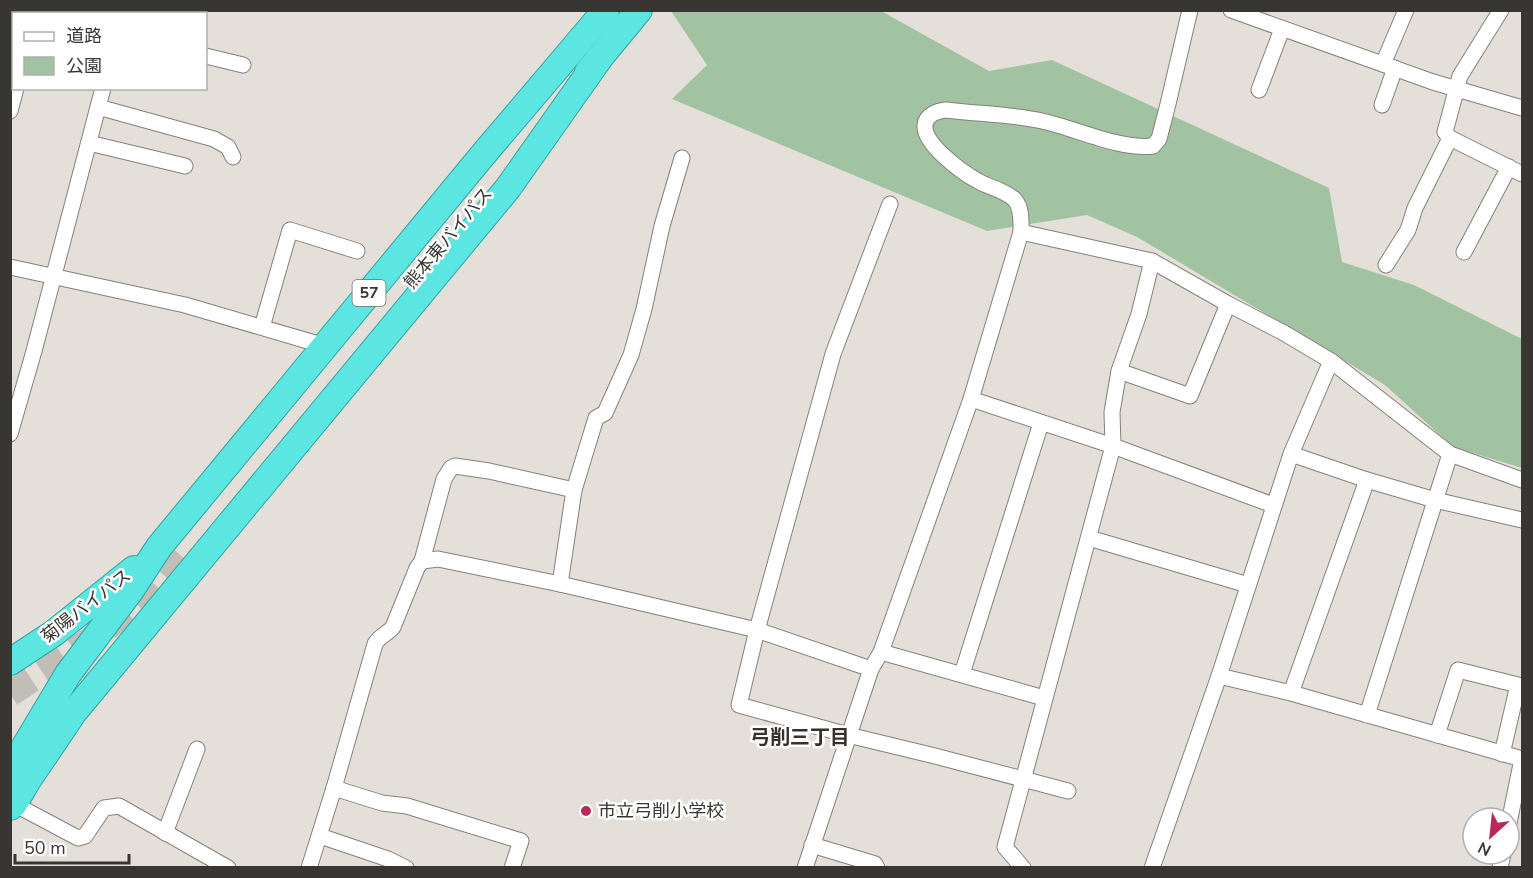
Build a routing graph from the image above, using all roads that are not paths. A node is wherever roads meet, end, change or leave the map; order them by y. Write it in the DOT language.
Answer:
graph roads {
  1 [pos="606,10"];
  2 [pos="639,10"];
  3 [pos="1190,10"];
  4 [pos="1231,10"];
  5 [pos="1406,10"];
  6 [pos="1501,10"];
  7 [pos="1282,28"];
  8 [pos="207,56"];
  9 [pos="243,65"];
  10 [pos="1389,66"];
  11 [pos="1457,88"];
  12 [pos="15,90"];
  13 [pos="102,90"];
  14 [pos="1259,90"];
  15 [pos="1382,105"];
  16 [pos="98,107"];
  17 [pos="1522,108"];
  18 [pos="10,111"];
  19 [pos="1450,138"];
  20 [pos="89,143"];
  21 [pos="233,157"];
  22 [pos="682,158"];
  23 [pos="185,166"];
  24 [pos="1516,171"];
  25 [pos="890,204"];
  26 [pos="1021,232"];
  27 [pos="357,251"];
  28 [pos="1464,252"];
  29 [pos="1152,261"];
  30 [pos="1386,265"];
  31 [pos="10,267"];
  32 [pos="53,275"];
  33 [pos="1228,304"];
  34 [pos="262,327"];
  35 [pos="325,346"];
  36 [pos="1331,361"];
  37 [pos="1119,371"];
  38 [pos="971,399"];
  39 [pos="1041,423"];
  40 [pos="10,434"];
  41 [pos="1113,446"];
  42 [pos="1291,454"];
  43 [pos="1450,454"];
  44 [pos="1367,480"];
  45 [pos="1522,480"];
  46 [pos="574,490"];
  47 [pos="1435,500"];
  48 [pos="1273,505"];
  49 [pos="1522,520"];
  50 [pos="1089,538"];
  51 [pos="177,549"];
  52 [pos="422,561"];
  53 [pos="560,584"];
  54 [pos="1248,585"];
  55 [pos="757,630"];
  56 [pos="37,645"];
  57 [pos="88,648"];
  58 [pos="881,652"];
  59 [pos="10,662"];
  60 [pos="871,669"];
  61 [pos="962,674"];
  62 [pos="1219,676"];
  63 [pos="94,688"];
  64 [pos="1291,693"];
  65 [pos="1044,698"];
  66 [pos="1367,715"];
  67 [pos="848,735"];
  68 [pos="1437,735"];
  69 [pos="197,748"];
  70 [pos="1502,754"];
  71 [pos="1522,759"];
  72 [pos="10,771"];
  73 [pos="1023,778"];
  74 [pos="334,788"];
  75 [pos="1068,791"];
  76 [pos="12,805"];
  77 [pos="1512,806"];
  78 [pos="165,833"];
  79 [pos="320,836"];
  80 [pos="812,845"];
  81 [pos="228,867"];
  82 [pos="309,867"];
  83 [pos="406,867"];
  84 [pos="512,867"];
  85 [pos="805,867"];
  86 [pos="877,867"];
  87 [pos="1023,867"];
  88 [pos="1152,867"];
  1 -- 35 [label="highway, 熊本東バイパス / 57"];
  2 -- 51 [label="highway"];
  3 -- 26 [label="street"];
  4 -- 7 [label="street"];
  5 -- 10 [label="street"];
  6 -- 11 [label="street"];
  7 -- 10 [label="street"];
  7 -- 14 [label="street"];
  8 -- 9 [label="street"];
  10 -- 11 [label="street"];
  10 -- 15 [label="street"];
  11 -- 17 [label="street"];
  11 -- 19 [label="street"];
  12 -- 18 [label="street"];
  13 -- 16 [label="street"];
  16 -- 20 [label="street"];
  16 -- 21 [label="street"];
  19 -- 24 [label="street"];
  19 -- 30 [label="street"];
  20 -- 23 [label="street"];
  20 -- 32 [label="street"];
  22 -- 46 [label="street"];
  24 -- 28 [label="street"];
  25 -- 55 [label="street"];
  26 -- 29 [label="street"];
  26 -- 38 [label="street"];
  27 -- 34 [label="street"];
  29 -- 33 [label="street"];
  29 -- 37 [label="street"];
  31 -- 32 [label="street"];
  32 -- 34 [label="street"];
  32 -- 40 [label="street"];
  33 -- 36 [label="street"];
  33 -- 37 [label="street"];
  34 -- 35 [label="street"];
  35 -- 51 [label="highway, 熊本東バイパス / 57"];
  36 -- 42 [label="street"];
  36 -- 43 [label="street"];
  37 -- 41 [label="street"];
  38 -- 39 [label="street"];
  38 -- 58 [label="street"];
  39 -- 41 [label="street"];
  39 -- 61 [label="street"];
  41 -- 48 [label="street"];
  41 -- 50 [label="street"];
  42 -- 44 [label="street"];
  42 -- 48 [label="street"];
  43 -- 45 [label="street"];
  43 -- 47 [label="street"];
  44 -- 47 [label="street"];
  44 -- 64 [label="street"];
  46 -- 52 [label="street"];
  46 -- 53 [label="street"];
  47 -- 49 [label="street"];
  47 -- 66 [label="street"];
  48 -- 54 [label="street"];
  50 -- 54 [label="street"];
  50 -- 65 [label="street"];
  51 -- 56 [label="highway, 菊陽バイパス / 57"];
  51 -- 57 [label="highway"];
  51 -- 63 [label="highway"];
  52 -- 53 [label="street"];
  52 -- 74 [label="street"];
  53 -- 55 [label="street"];
  54 -- 62 [label="street"];
  55 -- 60 [label="street"];
  55 -- 67 [label="street"];
  56 -- 57 [label="highway"];
  56 -- 59 [label="highway, 菊陽バイパス / 57"];
  57 -- 63 [label="highway"];
  57 -- 72 [label="highway"];
  58 -- 60 [label="street"];
  58 -- 61 [label="street"];
  60 -- 67 [label="street"];
  61 -- 65 [label="street"];
  62 -- 64 [label="street"];
  62 -- 88 [label="street"];
  63 -- 76 [label="highway"];
  64 -- 66 [label="street"];
  65 -- 73 [label="street"];
  66 -- 68 [label="street"];
  67 -- 73 [label="street"];
  67 -- 80 [label="street"];
  68 -- 70 [label="street"];
  68 -- 70 [label="street"];
  69 -- 78 [label="street"];
  70 -- 71 [label="street"];
  71 -- 77 [label="street"];
  73 -- 75 [label="street"];
  73 -- 87 [label="street"];
  74 -- 79 [label="street"];
  74 -- 84 [label="street"];
  76 -- 78 [label="street"];
  78 -- 81 [label="street"];
  79 -- 82 [label="street"];
  79 -- 83 [label="street"];
  80 -- 85 [label="street"];
  80 -- 86 [label="street"];
}
